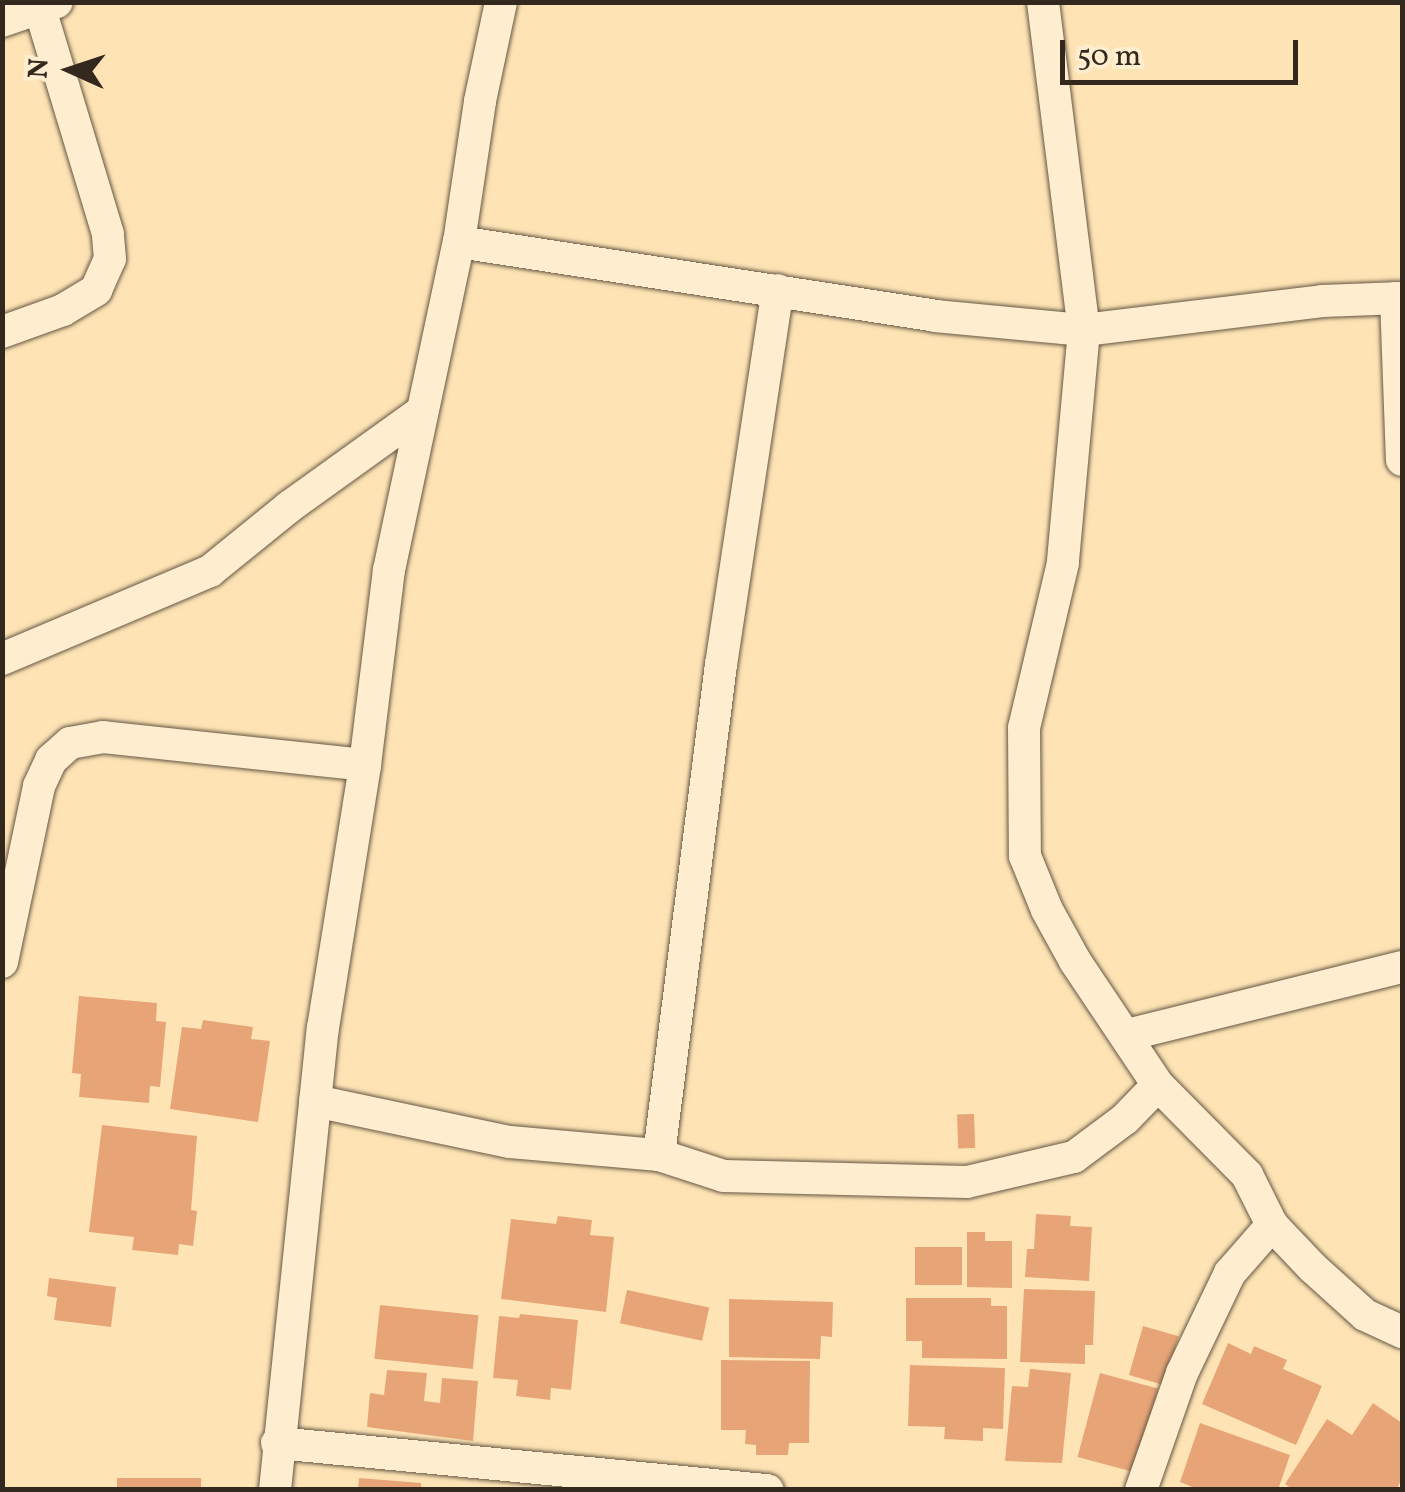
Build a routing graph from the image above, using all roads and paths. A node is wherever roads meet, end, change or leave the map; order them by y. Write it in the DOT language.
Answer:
graph roads {
  1 [pos="501,2"];
  2 [pos="1043,2"];
  3 [pos="48,6"];
  4 [pos="2,21"];
  5 [pos="459,242"];
  6 [pos="778,290"];
  7 [pos="1399,298"];
  8 [pos="1084,330"];
  9 [pos="2,332"];
  10 [pos="421,412"];
  11 [pos="1402,460"];
  12 [pos="2,659"];
  13 [pos="366,765"];
  14 [pos="2,962"];
  15 [pos="1402,967"];
  16 [pos="1127,1035"];
  17 [pos="1158,1084"];
  18 [pos="315,1101"];
  19 [pos="659,1155"];
  20 [pos="1272,1225"];
  21 [pos="1402,1332"];
  22 [pos="278,1444"];
  23 [pos="1144,1489"];
  24 [pos="274,1490"];
  25 [pos="768,1490"];
  1 -- 5 [label="street"];
  2 -- 8 [label="street"];
  3 -- 4 [label="street"];
  3 -- 9 [label="street"];
  5 -- 6 [label="street"];
  5 -- 10 [label="street"];
  6 -- 8 [label="street"];
  6 -- 19 [label="street"];
  7 -- 8 [label="street"];
  7 -- 11 [label="street"];
  8 -- 16 [label="street"];
  10 -- 12 [label="street"];
  10 -- 13 [label="street"];
  13 -- 14 [label="street"];
  13 -- 18 [label="street"];
  15 -- 16 [label="street"];
  16 -- 17 [label="street"];
  17 -- 19 [label="street"];
  17 -- 20 [label="street"];
  18 -- 19 [label="street"];
  18 -- 22 [label="street"];
  20 -- 21 [label="street"];
  20 -- 23 [label="street"];
  22 -- 24 [label="street"];
  22 -- 25 [label="street"];
}
